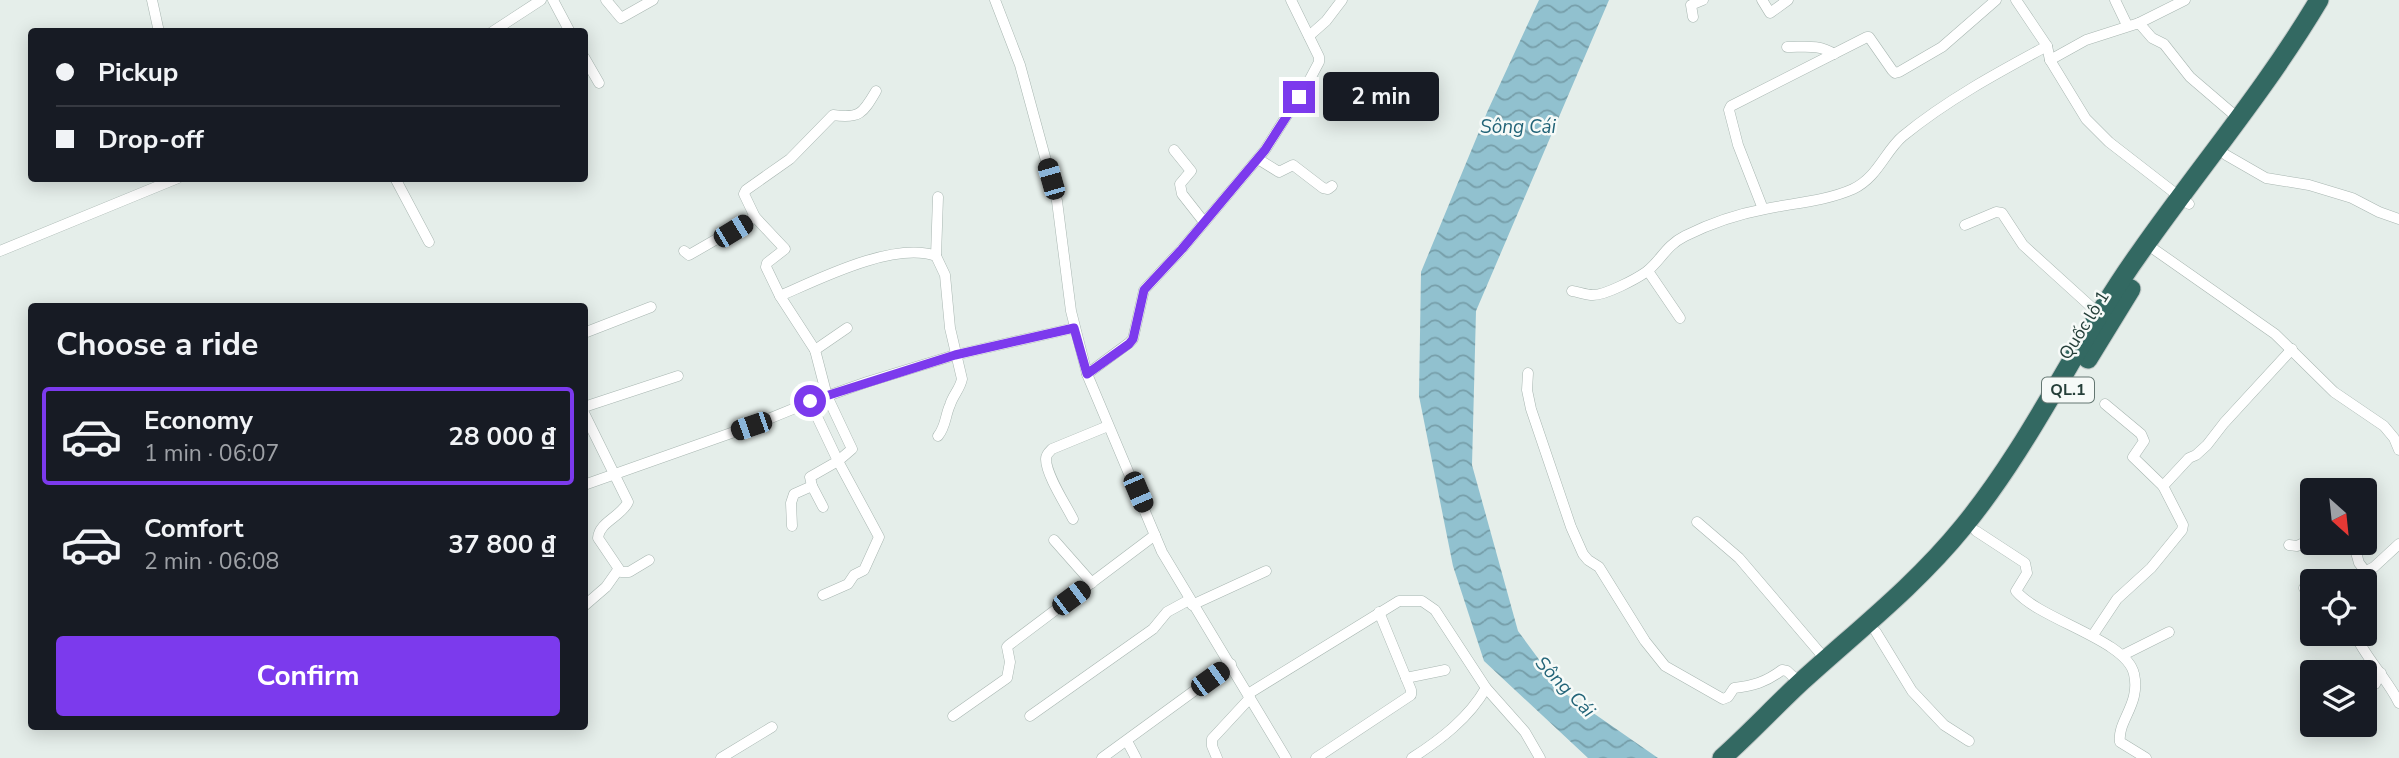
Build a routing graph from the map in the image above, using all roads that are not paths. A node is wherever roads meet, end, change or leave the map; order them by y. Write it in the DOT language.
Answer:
graph roads {
  1 [pos="152,0"];
  2 [pos="541,0"];
  3 [pos="553,0"];
  4 [pos="606,0"];
  5 [pos="653,0"];
  6 [pos="995,0"];
  7 [pos="1290,0"];
  8 [pos="1342,0"];
  9 [pos="1703,0"];
  10 [pos="1762,0"];
  11 [pos="1788,0"];
  12 [pos="1996,0"];
  13 [pos="2015,0"];
  14 [pos="2115,0"];
  15 [pos="2185,0"];
  16 [pos="2320,1"];
  17 [pos="1693,17"];
  18 [pos="2139,23"];
  19 [pos="2127,25"];
  20 [pos="158,28"];
  21 [pos="498,28"];
  22 [pos="568,28"];
  23 [pos="1309,36"];
  24 [pos="2047,46"];
  25 [pos="1787,47"];
  26 [pos="1834,54"];
  27 [pos="2050,60"];
  28 [pos="588,64"];
  29 [pos="599,83"];
  30 [pos="876,91"];
  31 [pos="2239,119"];
  32 [pos="1174,150"];
  33 [pos="2226,155"];
  34 [pos="1258,159"];
  35 [pos="168,182"];
  36 [pos="397,182"];
  37 [pos="1332,186"];
  38 [pos="938,197"];
  39 [pos="2184,201"];
  40 [pos="1763,209"];
  41 [pos="755,218"];
  42 [pos="2399,219"];
  43 [pos="1204,222"];
  44 [pos="1965,225"];
  45 [pos="429,242"];
  46 [pos="2155,250"];
  47 [pos="0,251"];
  48 [pos="684,251"];
  49 [pos="936,256"];
  50 [pos="1648,271"];
  51 [pos="1572,291"];
  52 [pos="780,296"];
  53 [pos="651,307"];
  54 [pos="2099,314"];
  55 [pos="1680,318"];
  56 [pos="848,328"];
  57 [pos="1074,328"];
  58 [pos="588,331"];
  59 [pos="2292,349"];
  60 [pos="815,350"];
  61 [pos="955,355"];
  62 [pos="1528,373"];
  63 [pos="1087,374"];
  64 [pos="678,376"];
  65 [pos="827,396"];
  66 [pos="810,401"];
  67 [pos="2105,404"];
  68 [pos="588,406"];
  69 [pos="588,421"];
  70 [pos="1108,426"];
  71 [pos="938,436"];
  72 [pos="2399,450"];
  73 [pos="838,461"];
  74 [pos="614,474"];
  75 [pos="588,484"];
  76 [pos="812,486"];
  77 [pos="2163,486"];
  78 [pos="823,507"];
  79 [pos="1073,519"];
  80 [pos="1697,522"];
  81 [pos="792,526"];
  82 [pos="1976,531"];
  83 [pos="1155,535"];
  84 [pos="1054,540"];
  85 [pos="2399,544"];
  86 [pos="2289,545"];
  87 [pos="2300,545"];
  88 [pos="649,560"];
  89 [pos="2371,569"];
  90 [pos="618,570"];
  91 [pos="1266,571"];
  92 [pos="1092,583"];
  93 [pos="823,595"];
  94 [pos="588,603"];
  95 [pos="1191,603"];
  96 [pos="1379,612"];
  97 [pos="1876,632"];
  98 [pos="2169,632"];
  99 [pos="2093,635"];
  100 [pos="2361,646"];
  101 [pos="2123,655"];
  102 [pos="1826,660"];
  103 [pos="1231,664"];
  104 [pos="1445,670"];
  105 [pos="2381,673"];
  106 [pos="1406,678"];
  107 [pos="2377,680"];
  108 [pos="1800,683"];
  109 [pos="1486,688"];
  110 [pos="1249,696"];
  111 [pos="2399,704"];
  112 [pos="953,716"];
  113 [pos="1030,716"];
  114 [pos="772,727"];
  115 [pos="1756,736"];
  116 [pos="1127,741"];
  117 [pos="1969,741"];
  118 [pos="1535,755"];
  119 [pos="721,758"];
  120 [pos="1102,758"];
  121 [pos="1136,758"];
  122 [pos="1217,758"];
  123 [pos="1286,758"];
  124 [pos="1316,758"];
  125 [pos="1412,758"];
  126 [pos="1722,758"];
  127 [pos="1740,758"];
  128 [pos="2146,758"];
  1 -- 20 [label="street"];
  2 -- 21 [label="street"];
  3 -- 22 [label="street"];
  4 -- 5 [label="street"];
  6 -- 57 [label="street"];
  7 -- 23 [label="street"];
  8 -- 23 [label="street"];
  9 -- 17 [label="street"];
  10 -- 11 [label="street"];
  12 -- 26 [label="street"];
  13 -- 24 [label="street"];
  14 -- 19 [label="street"];
  15 -- 18 [label="street"];
  16 -- 31 [label="highway, Quốc lộ 1 / QL.1"];
  16 -- 33 [label="highway, Quốc lộ 1 / QL.1"];
  18 -- 19 [label="street"];
  18 -- 31 [label="street"];
  19 -- 27 [label="street"];
  23 -- 34 [label="street"];
  24 -- 27 [label="street"];
  24 -- 40 [label="street"];
  25 -- 26 [label="street"];
  26 -- 40 [label="street"];
  27 -- 39 [label="street"];
  28 -- 29 [label="street"];
  30 -- 41 [label="street"];
  31 -- 39 [label="highway, Quốc lộ 1 / QL.1"];
  32 -- 43 [label="street"];
  33 -- 39 [label="highway, Quốc lộ 1 / QL.1"];
  33 -- 42 [label="street"];
  34 -- 37 [label="street"];
  34 -- 43 [label="street"];
  35 -- 47 [label="street"];
  36 -- 45 [label="street"];
  38 -- 49 [label="street"];
  39 -- 46 [label="highway, Quốc lộ 1 / QL.1"];
  39 -- 54 [label="highway, Quốc lộ 1 / QL.1"];
  40 -- 50 [label="street"];
  41 -- 48 [label="street"];
  41 -- 52 [label="street"];
  43 -- 63 [label="street"];
  44 -- 54 [label="street"];
  46 -- 59 [label="street"];
  46 -- 82 [label="highway, Quốc lộ 1 / QL.1"];
  49 -- 52 [label="street"];
  49 -- 61 [label="street"];
  50 -- 51 [label="street"];
  50 -- 55 [label="street"];
  52 -- 60 [label="street"];
  53 -- 58 [label="street"];
  54 -- 102 [label="highway, Quốc lộ 1 / QL.1"];
  56 -- 60 [label="street"];
  57 -- 61 [label="street"];
  57 -- 63 [label="street"];
  59 -- 72 [label="street"];
  59 -- 77 [label="street"];
  60 -- 65 [label="street"];
  61 -- 65 [label="street"];
  61 -- 71 [label="street"];
  62 -- 108 [label="street"];
  63 -- 70 [label="street"];
  64 -- 68 [label="street"];
  65 -- 66 [label="street"];
  65 -- 73 [label="street"];
  66 -- 73 [label="street"];
  66 -- 74 [label="street"];
  67 -- 77 [label="street"];
  69 -- 74 [label="street"];
  70 -- 79 [label="street"];
  70 -- 83 [label="street"];
  73 -- 76 [label="street"];
  73 -- 93 [label="street"];
  74 -- 75 [label="street"];
  74 -- 90 [label="street"];
  76 -- 78 [label="street"];
  76 -- 81 [label="street"];
  77 -- 99 [label="street"];
  80 -- 102 [label="street"];
  82 -- 97 [label="highway, Quốc lộ 1 / QL.1"];
  82 -- 99 [label="street"];
  83 -- 92 [label="street"];
  83 -- 95 [label="street"];
  84 -- 92 [label="street"];
  85 -- 89 [label="street"];
  86 -- 87 [label="street"];
  88 -- 90 [label="street"];
  90 -- 94 [label="street"];
  91 -- 95 [label="street"];
  92 -- 112 [label="street"];
  95 -- 103 [label="street"];
  95 -- 113 [label="street"];
  96 -- 106 [label="street"];
  96 -- 109 [label="street"];
  96 -- 110 [label="street"];
  97 -- 115 [label="highway, Quốc lộ 1 / QL.1"];
  97 -- 117 [label="street"];
  98 -- 101 [label="street"];
  99 -- 101 [label="street"];
  100 -- 105 [label="street"];
  101 -- 128 [label="street"];
  102 -- 108 [label="highway, Quốc lộ 1 / QL.1"];
  103 -- 110 [label="street"];
  103 -- 116 [label="street"];
  104 -- 106 [label="street"];
  105 -- 107 [label="street"];
  105 -- 111 [label="street"];
  106 -- 124 [label="street"];
  108 -- 115 [label="highway, Quốc lộ 1 / QL.1"];
  109 -- 118 [label="street"];
  109 -- 125 [label="street"];
  110 -- 122 [label="street"];
  110 -- 123 [label="street"];
  114 -- 119 [label="street"];
  115 -- 126 [label="highway, QL.1"];
  115 -- 127 [label="highway, QL.1"];
  116 -- 120 [label="street"];
  116 -- 121 [label="street"];
}
